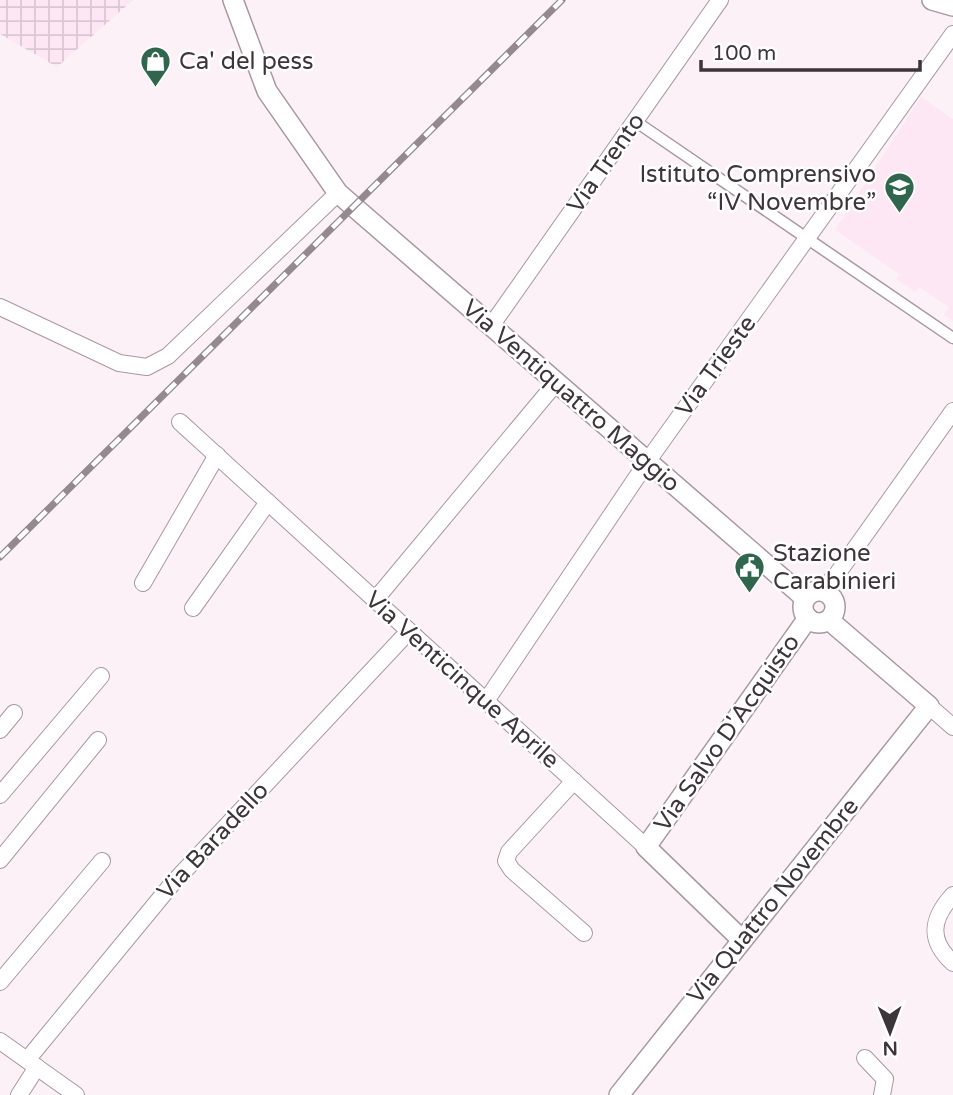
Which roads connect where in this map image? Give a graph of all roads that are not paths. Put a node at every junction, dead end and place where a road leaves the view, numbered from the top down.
1 (233, 0) edge
2 (720, 0) edge
3 (932, 0) edge
4 (953, 6) edge
5 (953, 34) edge
6 (635, 121) junction
7 (338, 193) junction
8 (808, 238) junction
9 (0, 307) edge
10 (491, 326) junction
11 (953, 338) edge
12 (555, 384) junction
13 (953, 411) edge
14 (180, 422) dead end
15 (216, 455) junction
16 (647, 462) junction
17 (268, 502) junction
18 (143, 583) dead end
19 (813, 594) junction
20 (375, 600) junction
21 (193, 608) dead end
22 (808, 618) junction
23 (829, 620) junction
24 (409, 631) junction
25 (101, 676) dead end
26 (486, 701) junction
27 (929, 706) junction
28 (14, 713) dead end
29 (953, 727) edge
30 (0, 730) edge
31 (98, 740) dead end
32 (574, 781) junction
33 (0, 795) edge
34 (646, 847) junction
35 (0, 859) edge
36 (102, 861) dead end
37 (953, 895) edge
38 (583, 933) dead end
39 (742, 940) junction
40 (953, 963) edge
41 (0, 982) edge
42 (0, 1041) edge
43 (865, 1058) dead end
44 (32, 1064) junction
45 (19, 1095) edge
46 (76, 1095) edge
47 (619, 1095) edge
48 (882, 1095) edge

1 - 7 street, Via Ventiquattro Maggio
2 - 6 street, Via Trento
3 - 4 street
5 - 8 street, Via Trieste
6 - 8 street
6 - 10 street, Via Trento
7 - 9 street
7 - 10 street, Via Ventiquattro Maggio
8 - 11 street
8 - 16 street, Via Trieste
10 - 12 street, Via Ventiquattro Maggio
12 - 16 street, Via Ventiquattro Maggio
12 - 20 street
13 - 19 street
14 - 15 street, Via Venticinque Aprile
15 - 17 street, Via Venticinque Aprile
15 - 18 street
16 - 19 street, Via Ventiquattro Maggio
16 - 26 street, Via Trieste
17 - 20 street, Via Venticinque Aprile
17 - 21 street
19 - 22 street
19 - 23 street
20 - 24 street, Via Venticinque Aprile
22 - 23 street
22 - 34 street, Via Salvo D'Acquisto
23 - 27 street
24 - 26 street, Via Venticinque Aprile
24 - 44 street, Via Baradello
25 - 33 street
26 - 32 street, Via Venticinque Aprile
27 - 29 street
27 - 39 street, Via Quattro Novembre
28 - 30 street
31 - 35 street
32 - 34 street, Via Venticinque Aprile
32 - 38 street
34 - 39 street, Via Venticinque Aprile
36 - 41 street
37 - 40 street
39 - 47 street, Via Quattro Novembre
42 - 44 street
43 - 48 street
44 - 45 street, Via Baradello
44 - 46 street

